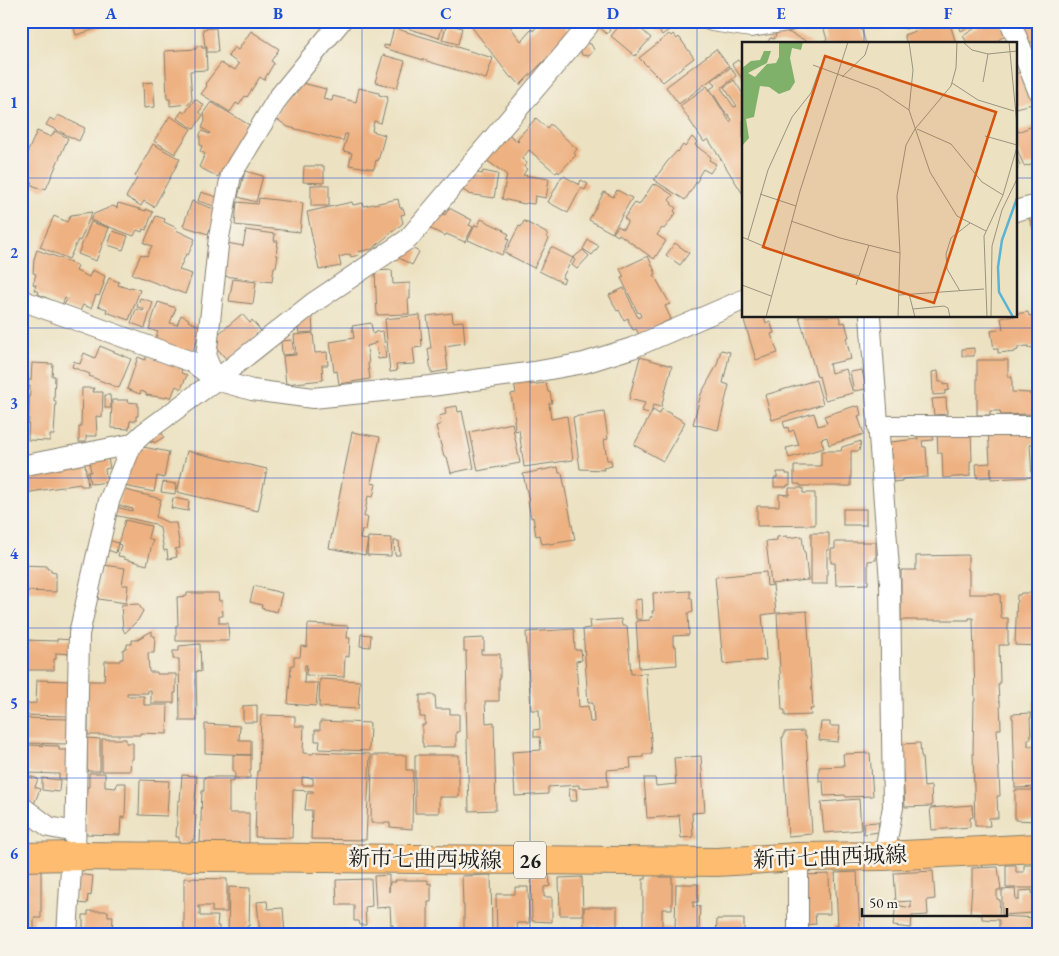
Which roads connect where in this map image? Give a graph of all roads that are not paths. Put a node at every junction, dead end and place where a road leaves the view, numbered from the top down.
1 (341, 21) edge
2 (589, 21) edge
3 (712, 21) edge
4 (788, 21) edge
5 (1010, 21) edge
6 (1038, 90) edge
7 (1038, 205) edge
8 (1016, 211) edge
9 (21, 300) edge
10 (742, 300) edge
11 (870, 318) edge
12 (216, 380) junction
13 (878, 426) junction
14 (1038, 426) edge
15 (132, 444) junction
16 (21, 466) edge
17 (21, 806) edge
18 (75, 844) junction
19 (1038, 848) edge
20 (884, 856) junction
21 (21, 857) edge
22 (798, 857) junction
23 (67, 935) edge
24 (798, 935) edge

1 - 12 street
2 - 12 street
3 - 4 street
5 - 6 street
7 - 8 street
9 - 12 street
10 - 12 street
11 - 13 street
12 - 15 street
13 - 14 street
13 - 20 street
15 - 16 street
15 - 18 street
17 - 18 street
18 - 21 main road, 新市七曲西城線 / 26
18 - 22 main road, 新市七曲西城線 / 26
18 - 23 street
19 - 20 main road, 新市七曲西城線 / 26
20 - 22 main road, 新市七曲西城線 / 26
22 - 24 street

